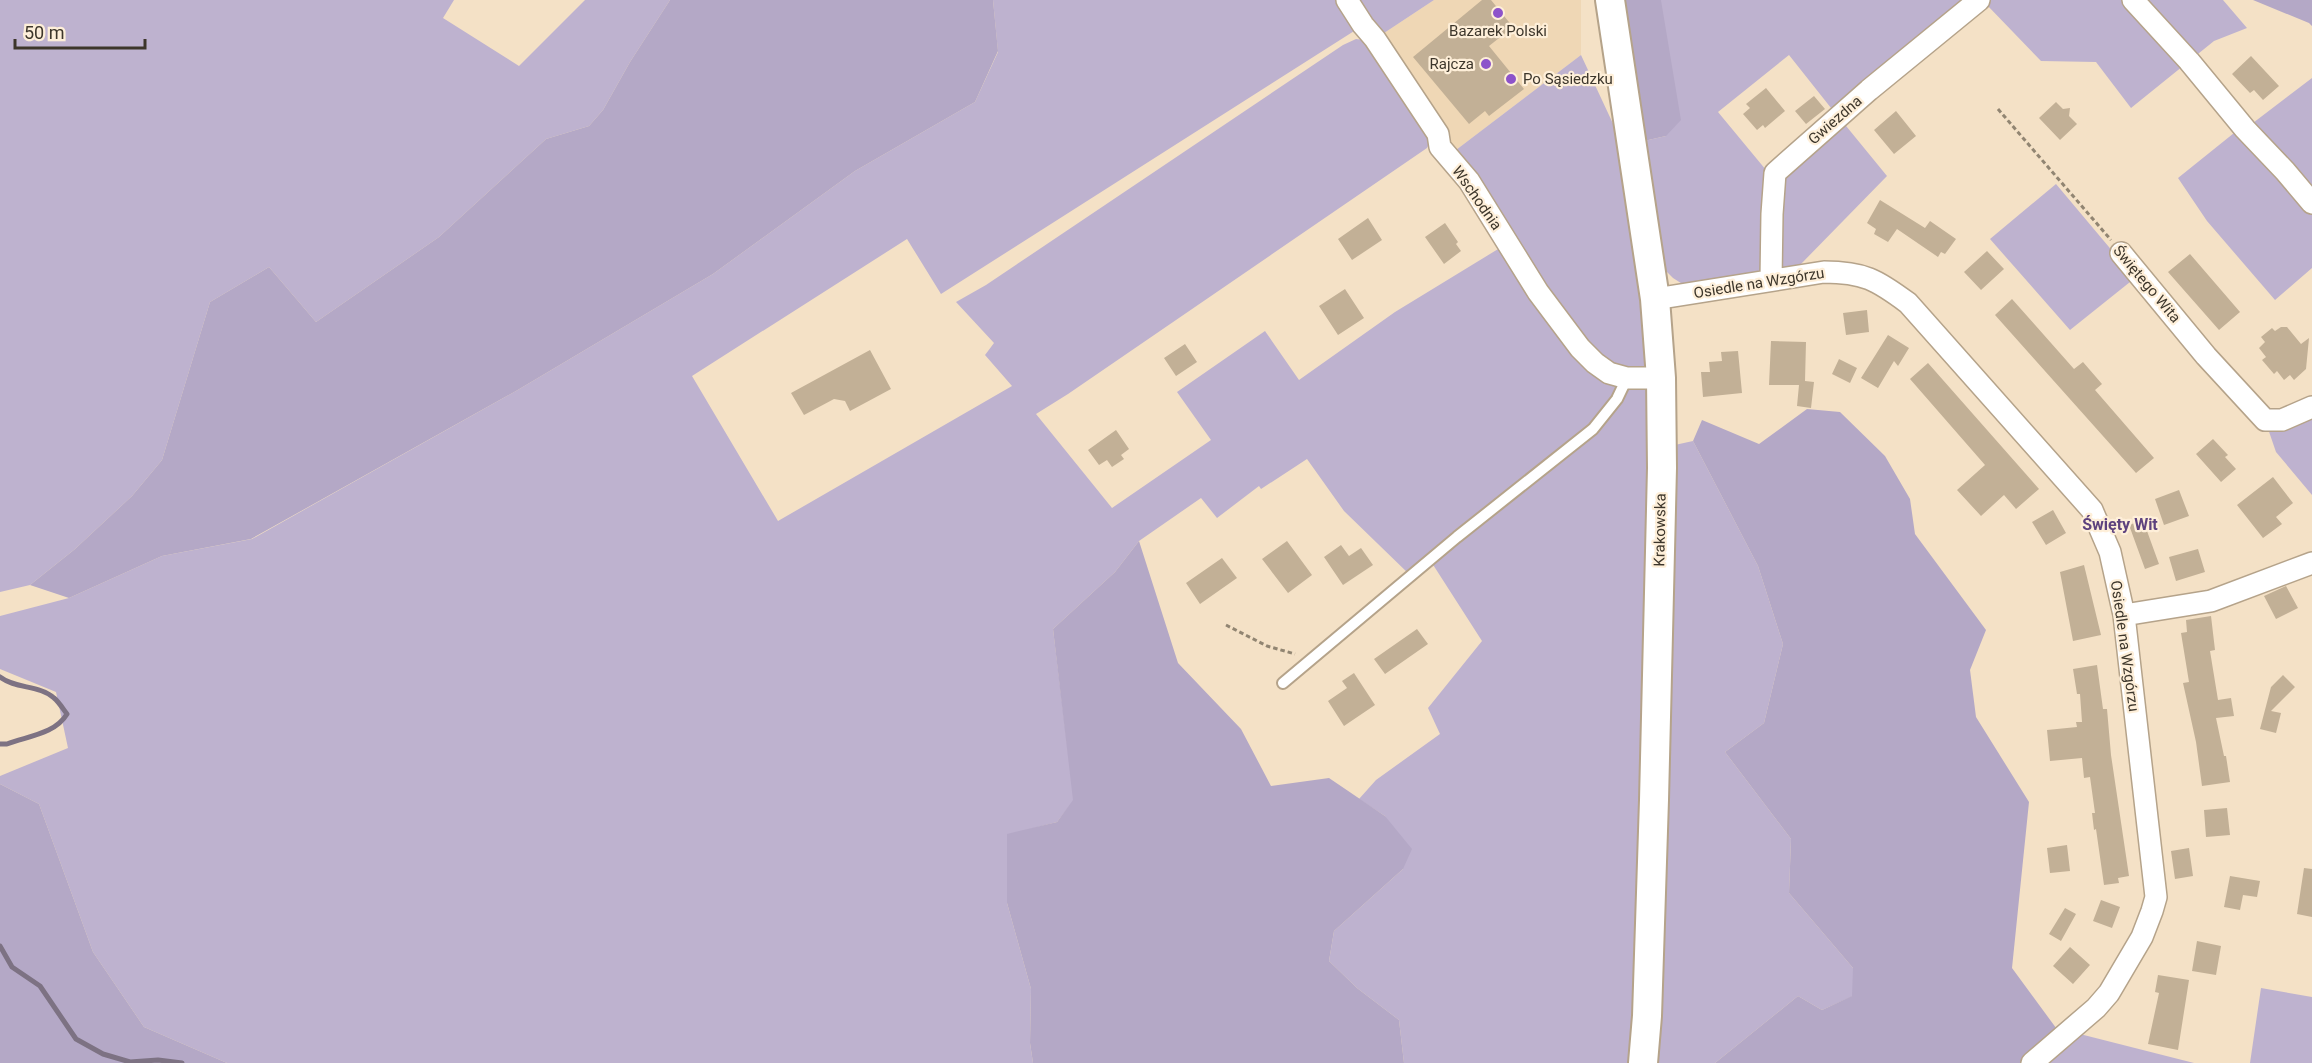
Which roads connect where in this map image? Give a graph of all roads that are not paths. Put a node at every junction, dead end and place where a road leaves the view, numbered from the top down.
1 (1347, 0) edge
2 (1610, 0) edge
3 (1979, 0) edge
4 (2133, 0) edge
5 (2312, 203) edge
6 (2121, 253) road end
7 (1771, 280) junction
8 (1655, 299) junction
9 (1627, 378) junction
10 (1661, 378) junction
11 (2312, 406) edge
12 (2312, 563) edge
13 (2124, 615) junction
14 (1283, 683) dead end
15 (1643, 1063) edge
16 (2032, 1063) edge

1 - 9 street, Wschodnia
2 - 8 main road, Krakowska
3 - 7 street, Gwiezdna
4 - 5 street
6 - 11 street, Świętego Wita
7 - 8 street, Osiedle na Wzgórzu
7 - 13 street, Osiedle na Wzgórzu
8 - 10 main road, Krakowska
9 - 10 street, Wschodnia
9 - 14 lane
10 - 15 main road, Krakowska
12 - 13 street
13 - 16 street, Osiedle na Wzgórzu

